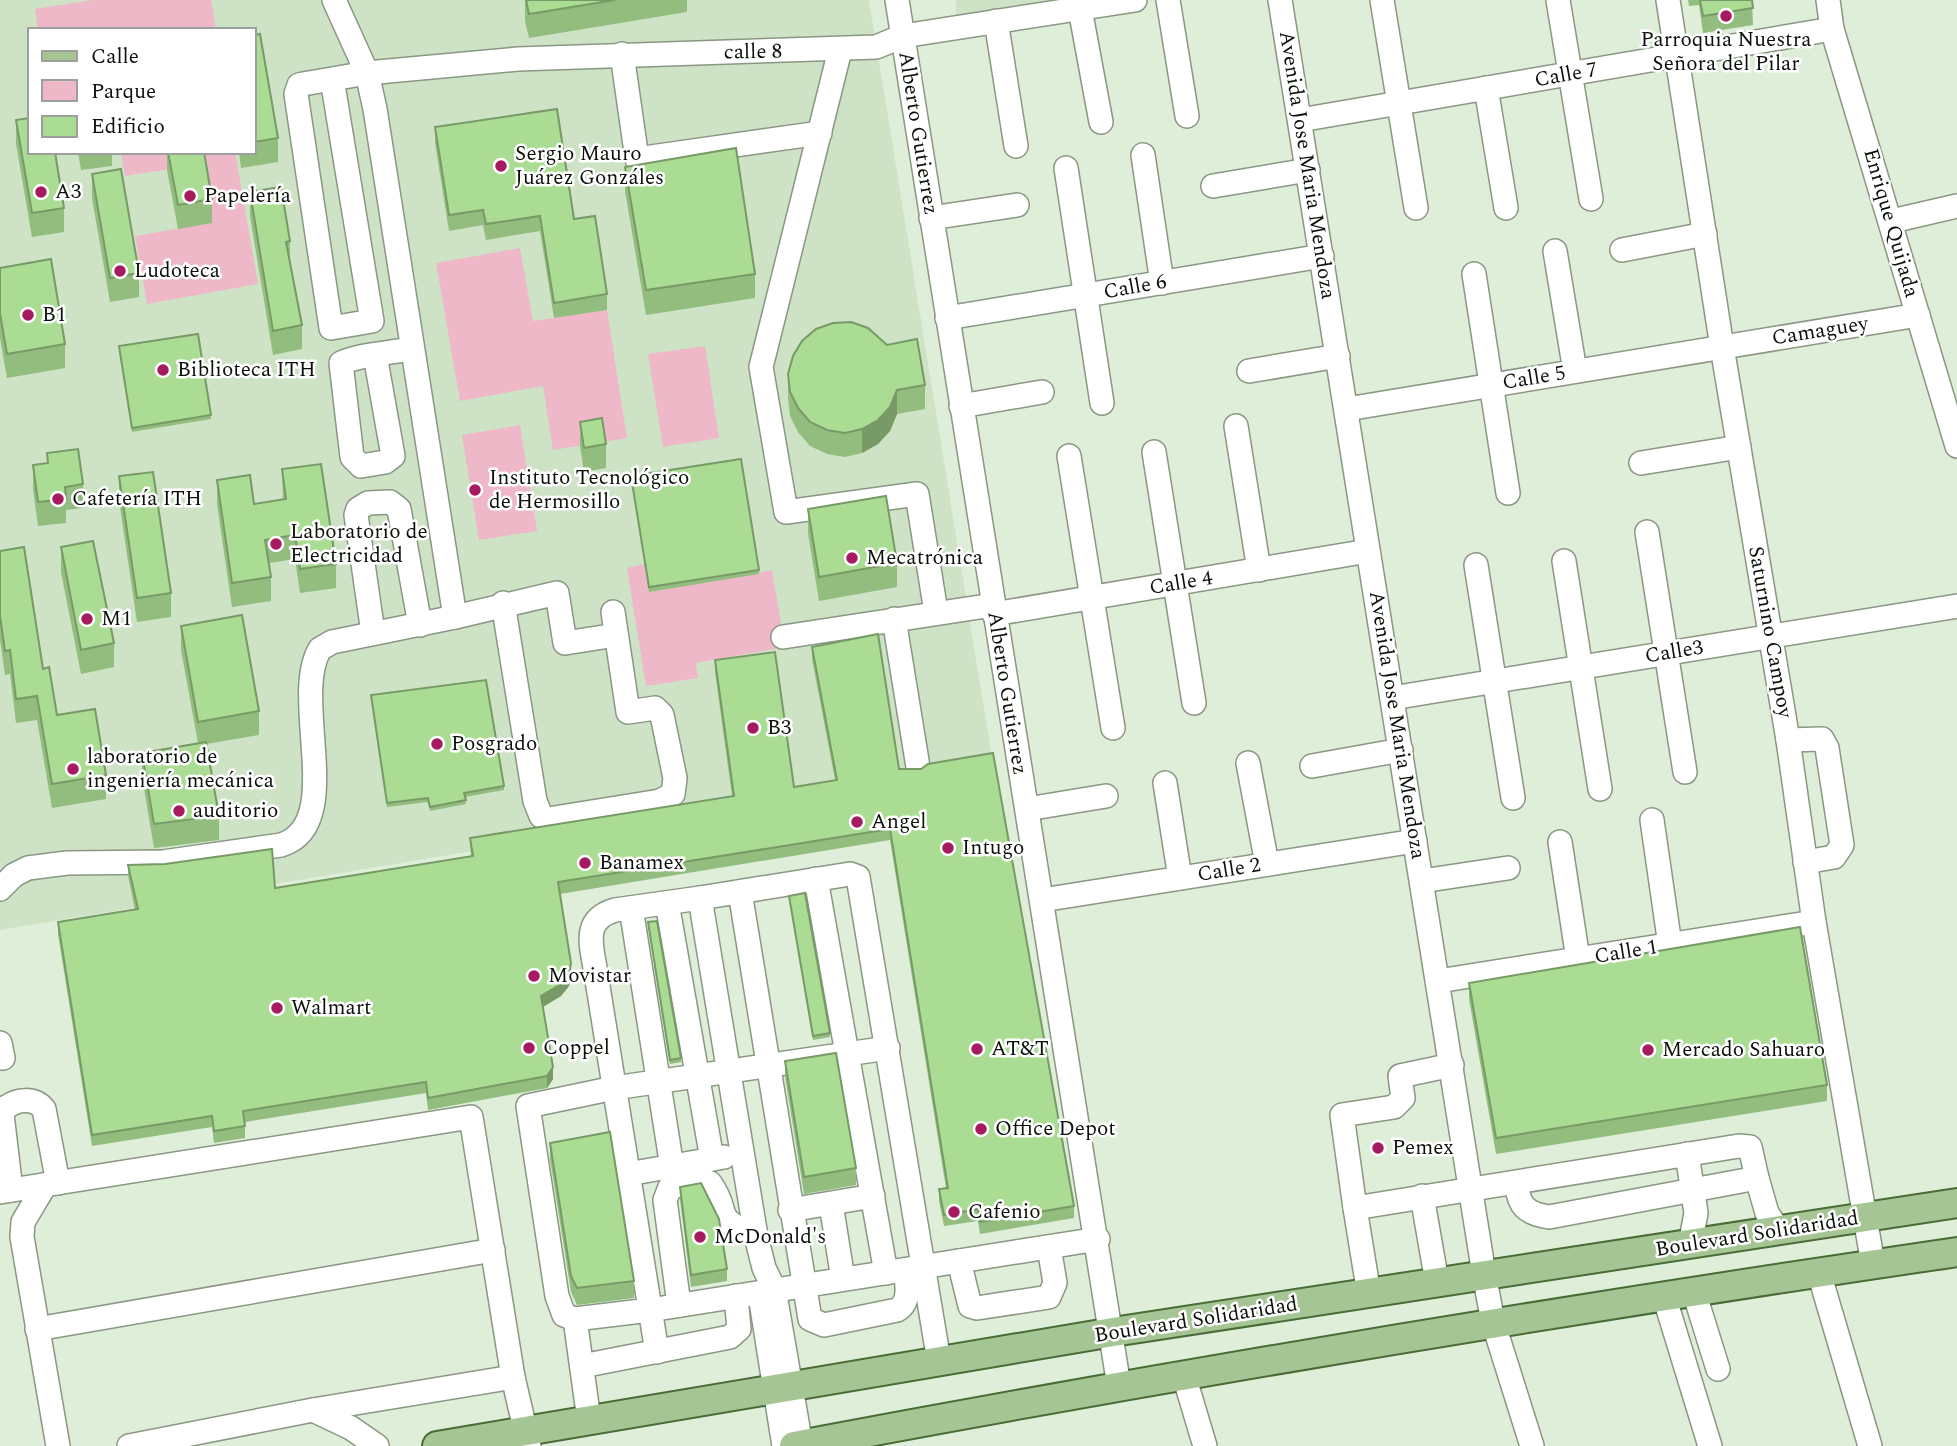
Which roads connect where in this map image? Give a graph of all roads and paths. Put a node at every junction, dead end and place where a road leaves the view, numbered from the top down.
1 (334, 0) edge
2 (897, 0) edge
3 (1135, 0) edge
4 (1168, 0) edge
5 (1280, 0) edge
6 (1382, 0) edge
7 (1558, 0) edge
8 (1668, 0) edge
9 (1828, 0) edge
10 (1080, 9) junction
11 (996, 21) junction
12 (1832, 29) junction
13 (903, 36) junction
14 (841, 50) junction
15 (622, 54) junction
16 (1677, 56) junction
17 (367, 73) junction
18 (1570, 74) junction
19 (332, 79) junction
20 (1486, 88) junction
21 (1399, 103) junction
22 (1187, 116) dead end
23 (1300, 120) junction
24 (1101, 122) dead end
25 (820, 133) junction
26 (1016, 146) dead end
27 (1143, 155) dead end
28 (1066, 168) dead end
29 (1308, 170) junction
30 (1213, 186) dead end
31 (1591, 199) dead end
32 (1017, 205) dead end
33 (1957, 206) edge
34 (1416, 208) dead end
35 (1506, 208) dead end
36 (932, 218) junction
37 (1892, 221) junction
38 (1705, 234) junction
39 (1622, 250) dead end
40 (1555, 251) dead end
41 (1322, 256) junction
42 (1474, 274) dead end
43 (1162, 283) junction
44 (1086, 296) junction
45 (1918, 314) junction
46 (406, 316) junction
47 (947, 318) junction
48 (372, 321) junction
49 (1722, 347) junction
50 (411, 349) junction
51 (375, 355) dead end
52 (1338, 356) junction
53 (1575, 371) junction
54 (1249, 372) dead end
55 (1492, 385) junction
56 (1042, 392) dead end
57 (1102, 403) dead end
58 (961, 406) junction
59 (1347, 409) junction
60 (1236, 426) dead end
61 (1957, 446) edge
62 (1739, 447) junction
63 (1154, 452) dead end
64 (1069, 456) dead end
65 (1641, 463) dead end
66 (1508, 493) dead end
67 (1647, 532) dead end
68 (1368, 551) junction
69 (1564, 561) dead end
70 (1476, 565) dead end
71 (1259, 570) junction
72 (1174, 584) junction
73 (1091, 598) junction
74 (503, 603) junction
75 (1957, 606) edge
76 (993, 609) junction
77 (936, 612) junction
78 (455, 617) junction
79 (894, 619) junction
80 (420, 625) junction
81 (373, 634) junction
82 (783, 636) dead end
83 (1770, 636) junction
84 (1666, 653) junction
85 (1581, 667) junction
86 (1495, 681) junction
87 (1392, 698) junction
88 (1194, 703) dead end
89 (1113, 728) dead end
90 (1788, 740) junction
91 (1401, 750) junction
92 (1248, 763) dead end
93 (1312, 766) dead end
94 (918, 767) edge
95 (1685, 772) dead end
96 (1165, 783) dead end
97 (1600, 789) dead end
98 (1106, 796) dead end
99 (1513, 798) dead end
100 (1027, 809) junction
101 (1652, 820) dead end
102 (1415, 841) junction
103 (1560, 842) dead end
104 (1805, 862) junction
105 (1267, 864) junction
106 (1508, 868) dead end
107 (1180, 878) junction
108 (816, 880) junction
109 (1422, 881) junction
110 (0, 889) edge
111 (740, 892) junction
112 (700, 898) junction
113 (1042, 900) junction
114 (667, 903) junction
115 (631, 908) junction
116 (1814, 922) junction
117 (1670, 945) junction
118 (1578, 959) junction
119 (1438, 981) junction
120 (888, 1048) junction
121 (846, 1054) junction
122 (766, 1065) junction
123 (1452, 1065) junction
124 (728, 1072) junction
125 (697, 1077) junction
126 (658, 1082) junction
127 (614, 1088) junction
128 (621, 1132) junction
129 (596, 1137) edge
130 (559, 1143) edge
131 (534, 1148) junction
132 (741, 1154) junction
133 (1687, 1154) junction
134 (712, 1159) junction
135 (672, 1167) junction
136 (628, 1174) junction
137 (1757, 1178) junction
138 (1516, 1183) junction
139 (52, 1184) junction
140 (1470, 1188) junction
141 (5, 1191) edge
142 (1692, 1191) junction
143 (873, 1196) junction
144 (1422, 1196) junction
145 (831, 1203) junction
146 (1957, 1203) edge
147 (1355, 1208) junction
148 (790, 1210) junction
149 (1866, 1217) junction
150 (1779, 1231) junction
151 (756, 1236) junction
152 (1098, 1239) junction
153 (1690, 1245) junction
154 (1049, 1247) junction
155 (493, 1250) junction
156 (1957, 1252) edge
157 (960, 1261) junction
158 (1873, 1264) junction
159 (905, 1270) junction
160 (1819, 1273) junction
161 (1483, 1274) junction
162 (843, 1279) junction
163 (1437, 1282) junction
164 (802, 1286) junction
165 (767, 1290) junction
166 (1694, 1292) junction
167 (1369, 1294) junction
168 (736, 1296) junction
169 (1664, 1296) junction
170 (679, 1306) junction
171 (650, 1310) junction
172 (575, 1319) junction
173 (1493, 1322) junction
174 (37, 1329) junction
175 (1112, 1332) junction
176 (657, 1352) junction
177 (939, 1361) junction
178 (582, 1366) junction
179 (1718, 1369) dead end
180 (1184, 1376) junction
181 (513, 1377) junction
182 (1119, 1386) junction
183 (783, 1388) junction
184 (313, 1410) junction
185 (589, 1420) junction
186 (222, 1429) junction
187 (526, 1438) edge
188 (871, 1439) edge
189 (58, 1446) edge
190 (129, 1446) edge
191 (206, 1446) edge
192 (377, 1446) edge
193 (436, 1446) edge
194 (793, 1446) edge
195 (1205, 1446) edge
196 (1532, 1446) edge
197 (1710, 1446) edge
198 (1870, 1446) edge

1 - 17 street
2 - 13 street, Alberto Gutierrez
3 - 10 street, calle 8
4 - 22 street
5 - 23 street, Avenida Jose Maria Mendoza
6 - 21 street
7 - 18 street
8 - 16 street, Saturnino Campoy
9 - 12 street, Enrique Quijada
10 - 11 street, calle 8
10 - 24 street
11 - 13 street, calle 8
11 - 26 street
12 - 16 street, Calle 7
12 - 37 street, Enrique Quijada
13 - 14 street, calle 8
13 - 36 street, Alberto Gutierrez
14 - 15 street, calle 8
14 - 25 street
15 - 17 street, calle 8
15 - 25 street
16 - 18 street, Calle 7
16 - 38 street, Saturnino Campoy
17 - 19 street, calle 8
17 - 46 street
18 - 20 street, Calle 7
18 - 31 street
19 - 48 street
19 - 48 street, calle 8
20 - 21 street, Calle 7
20 - 35 street
21 - 23 street, Calle 7
21 - 34 street
23 - 29 street, Avenida Jose Maria Mendoza
25 - 77 street
27 - 43 street
28 - 44 street
29 - 30 street
29 - 41 street, Avenida Jose Maria Mendoza
32 - 36 street
33 - 37 street
36 - 47 street, Alberto Gutierrez
37 - 45 street, Enrique Quijada
38 - 39 street
38 - 49 street, Saturnino Campoy
40 - 53 street
41 - 43 street, Calle 6
41 - 52 street, Avenida Jose Maria Mendoza
42 - 55 street
43 - 44 street, Calle 6
44 - 47 street, Calle 6
44 - 57 street
45 - 49 street, Camaguey
45 - 61 street, Enrique Quijada
46 - 48 street
46 - 50 street
47 - 58 street, Alberto Gutierrez
49 - 53 street, Calle 5
49 - 62 street, Saturnino Campoy
50 - 51 street
50 - 78 street
52 - 54 street
52 - 59 street, Avenida Jose Maria Mendoza
53 - 55 street, Calle 5
55 - 59 street, Calle 5
55 - 66 street
56 - 58 street
58 - 76 street, Alberto Gutierrez
59 - 68 street, Avenida Jose Maria Mendoza
60 - 71 street
62 - 65 street
62 - 83 street, Saturnino Campoy
63 - 72 street
64 - 73 street
67 - 84 street
68 - 71 street, Calle 4
68 - 87 street, Avenida Jose Maria Mendoza
69 - 85 street
70 - 86 street
71 - 72 street, Calle 4
72 - 73 street, Calle 4
72 - 88 street
73 - 76 street, Calle 4
73 - 89 street
74 - 74 street
74 - 78 street
75 - 83 street, Calle3
76 - 77 street, Calle 4
76 - 100 street, Alberto Gutierrez
77 - 79 street, Calle 4
78 - 80 street
79 - 82 street, Calle 4
79 - 94 street
80 - 81 street
80 - 81 street
81 - 110 street
83 - 84 street, Calle3
83 - 90 street, Saturnino Campoy
84 - 85 street, Calle3
84 - 95 street
85 - 86 street, Calle3
85 - 97 street
86 - 87 street, Calle3
86 - 99 street
87 - 91 street, Avenida Jose Maria Mendoza
90 - 104 street, Saturnino Campoy
90 - 104 street
91 - 93 street
91 - 102 street, Avenida Jose Maria Mendoza
92 - 105 street
96 - 107 street
98 - 100 street
100 - 113 street, Alberto Gutierrez
101 - 117 street
102 - 105 street, Calle 2
102 - 109 street, Avenida Jose Maria Mendoza
103 - 118 street
104 - 116 street, Saturnino Campoy
105 - 107 street, Calle 2
106 - 109 street
107 - 113 street, Calle 2
108 - 111 street
108 - 120 street
108 - 121 street
109 - 119 street, Avenida Jose Maria Mendoza
111 - 112 street
111 - 122 street
112 - 114 street
112 - 124 street
113 - 152 street, Alberto Gutierrez
114 - 115 street
114 - 125 street
115 - 126 street
115 - 127 street
116 - 117 street, Calle 1
116 - 149 street, Saturnino Campoy
117 - 118 street, Calle 1
118 - 119 street, Calle 1
119 - 123 street, Avenida Jose Maria Mendoza
120 - 121 street
120 - 159 street
121 - 122 street
121 - 143 street
122 - 124 street
122 - 148 street
123 - 140 street, Avenida Jose Maria Mendoza
123 - 147 street
124 - 125 street
124 - 132 street
125 - 126 street
125 - 134 street
126 - 127 street
126 - 135 street
127 - 128 street
127 - 131 street
128 - 129 street
128 - 136 street
130 - 131 street
131 - 172 street
132 - 134 street
132 - 151 street
133 - 137 street
133 - 138 street
133 - 142 street
134 - 135 street
135 - 136 street
136 - 171 street
137 - 142 street
137 - 150 street
138 - 140 street
138 - 142 street
139 - 141 street
139 - 141 street
139 - 155 street
139 - 174 street
140 - 144 street
140 - 161 street, Avenida Jose Maria Mendoza
142 - 153 street
143 - 145 street
143 - 159 street
144 - 147 street
144 - 163 street
145 - 148 street
145 - 162 street
146 - 149 main road, Boulevard Solidaridad
147 - 167 street
148 - 164 street
149 - 150 main road, Boulevard Solidaridad
149 - 158 street, Saturnino Campoy
150 - 153 main road, Boulevard Solidaridad
151 - 165 street
151 - 170 street
152 - 154 street
152 - 175 street, Alberto Gutierrez
153 - 161 main road, Boulevard Solidaridad
154 - 157 street
154 - 157 street
155 - 174 street
155 - 181 street
156 - 158 main road
157 - 159 street
158 - 160 main road
159 - 162 street
159 - 164 street
159 - 177 street
160 - 166 main road
160 - 198 street
161 - 163 main road, Boulevard Solidaridad
161 - 173 street, Avenida Jose Maria Mendoza
162 - 164 street
163 - 167 main road, Boulevard Solidaridad
164 - 165 street
165 - 168 street
165 - 183 street
166 - 169 main road
166 - 179 street
167 - 175 main road, Boulevard Solidaridad
168 - 170 street
168 - 176 street
169 - 173 main road
169 - 197 street
170 - 171 street
171 - 172 street
171 - 176 street
172 - 178 street
173 - 180 main road
173 - 196 street, Avenida Jose Maria Mendoza
174 - 189 street
175 - 177 main road, Boulevard Solidaridad
175 - 182 street, Alberto Gutierrez
176 - 178 street
177 - 183 main road, Boulevard Solidaridad
178 - 185 street
180 - 182 main road
180 - 195 street
181 - 184 street
181 - 187 street
182 - 188 main road
183 - 185 main road, Boulevard Solidaridad
183 - 194 street
184 - 186 street
184 - 192 street
185 - 187 main road, Boulevard Solidaridad
186 - 190 street
186 - 191 street
187 - 193 main road, Boulevard Solidaridad
188 - 194 main road

